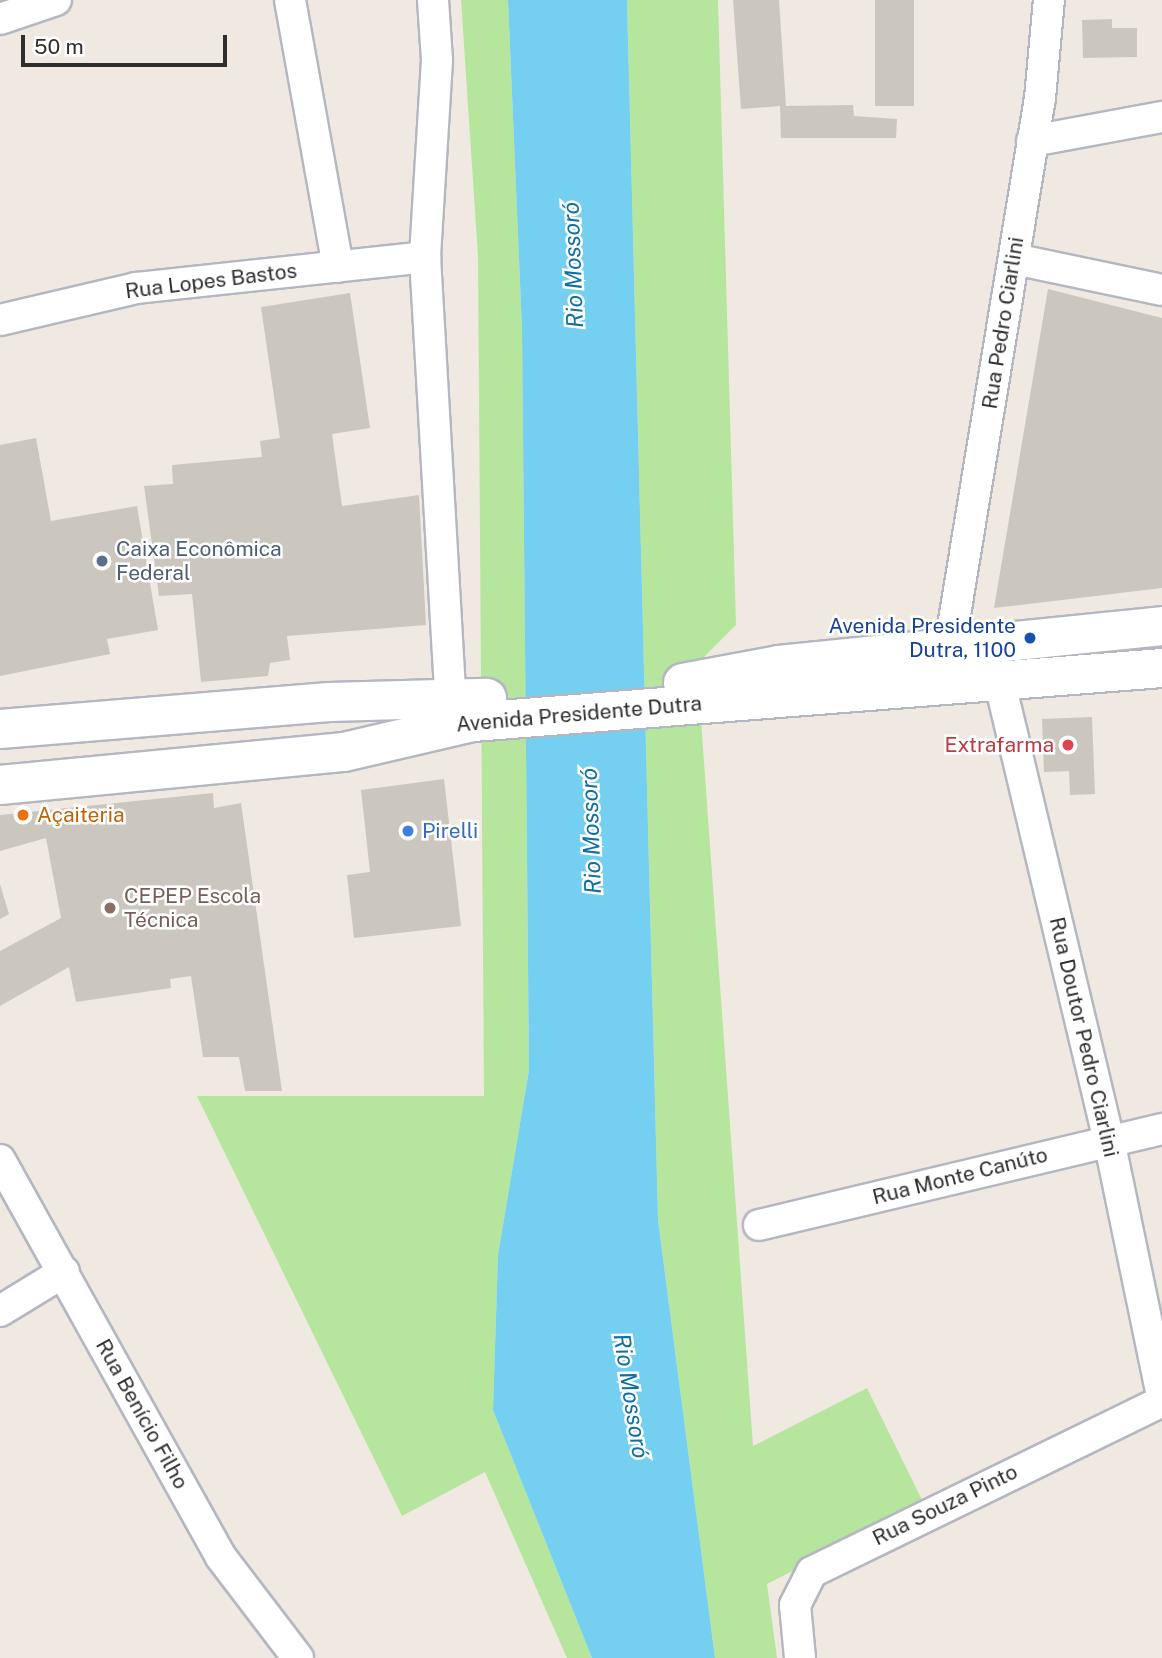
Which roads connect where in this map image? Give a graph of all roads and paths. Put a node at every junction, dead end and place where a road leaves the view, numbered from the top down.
1 (56, 0) edge
2 (290, 0) edge
3 (433, 0) edge
4 (1049, 0) edge
5 (0, 19) edge
6 (1162, 117) edge
7 (1032, 141) junction
8 (425, 257) junction
9 (1014, 259) junction
10 (338, 267) junction
11 (1162, 290) edge
12 (0, 320) edge
13 (1162, 626) edge
14 (950, 645) junction
15 (1162, 668) edge
16 (999, 679) junction
17 (693, 692) junction
18 (462, 712) junction
19 (0, 729) edge
20 (0, 785) edge
21 (1162, 1129) edge
22 (1109, 1140) junction
23 (0, 1160) edge
24 (759, 1225) dead end
25 (64, 1272) junction
26 (0, 1311) edge
27 (1162, 1399) edge
28 (295, 1657) edge
29 (800, 1658) edge

1 - 5 street
2 - 10 street
3 - 8 street
4 - 7 street, Rua Pedro Ciarlini
6 - 7 street
7 - 9 street, Rua Pedro Ciarlini
8 - 10 street, Rua Lopes Bastos
8 - 18 street
9 - 11 street
9 - 14 street, Rua Pedro Ciarlini
10 - 12 street, Rua Lopes Bastos
13 - 14 main road, Avenida Presidente Dutra
14 - 17 main road, Avenida Presidente Dutra
15 - 16 main road, Avenida Presidente Dutra
16 - 17 main road, Avenida Presidente Dutra
16 - 22 street, Rua Doutor Pedro Ciarlini
17 - 18 main road, Avenida Presidente Dutra
18 - 19 main road, Avenida Presidente Dutra
18 - 20 main road, Avenida Presidente Dutra
21 - 22 street, Rua Monte Canúto
22 - 24 street, Rua Monte Canúto
22 - 27 street, Rua Doutor Pedro Ciarlini
23 - 25 street, Rua Benício Filho
25 - 26 street
25 - 28 street, Rua Benício Filho
27 - 29 street, Rua Souza Pinto

